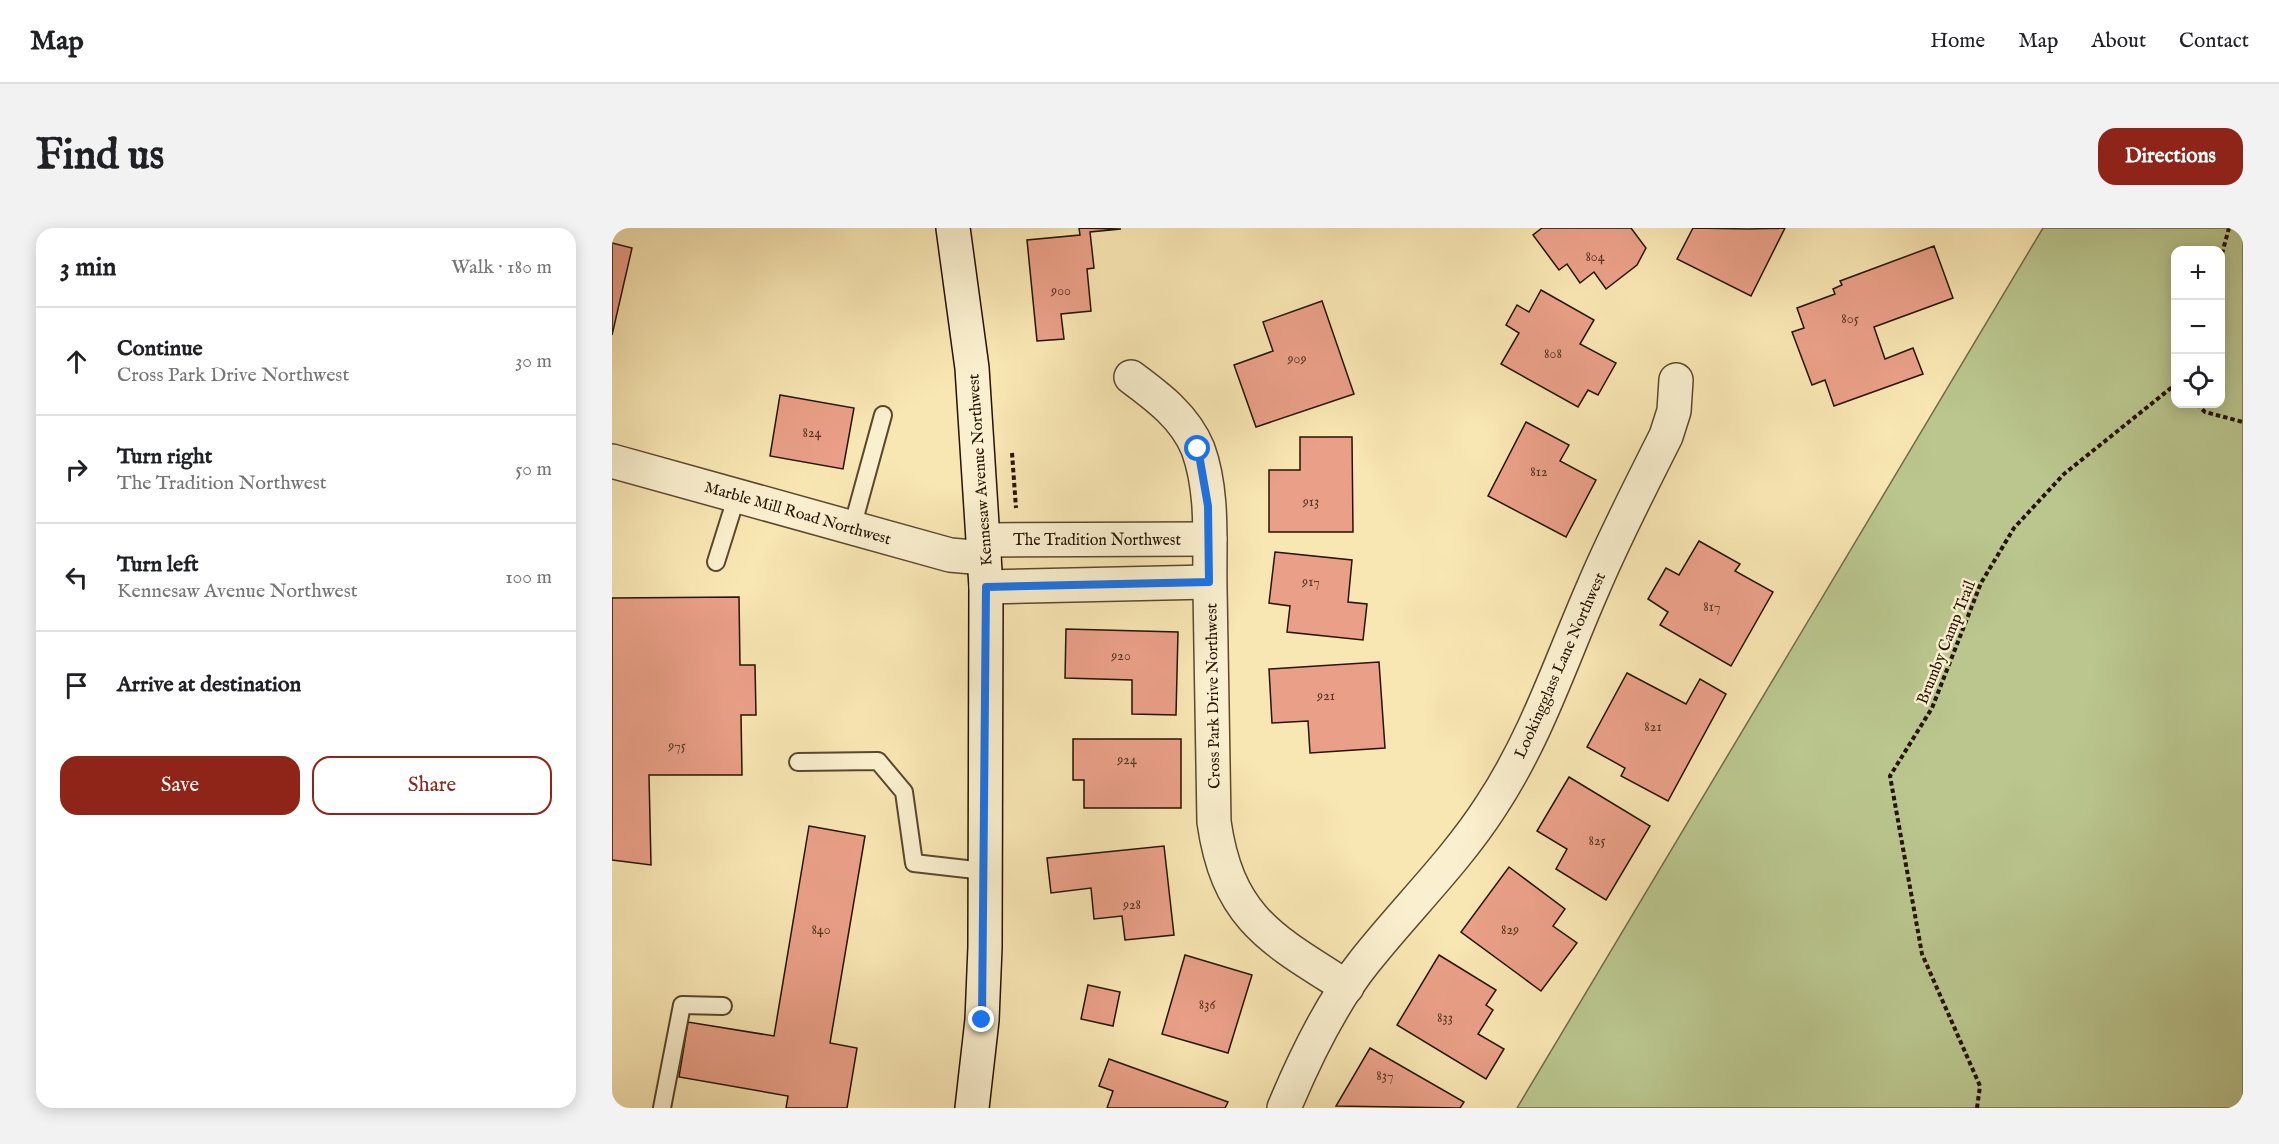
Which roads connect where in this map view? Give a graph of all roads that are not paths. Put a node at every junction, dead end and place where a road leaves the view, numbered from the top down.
1 (953, 228) edge
2 (1131, 377) dead end
3 (1676, 380) dead end
4 (883, 415) dead end
5 (612, 461) edge
6 (737, 495) junction
7 (852, 528) junction
8 (1210, 539) junction
9 (984, 561) junction
10 (716, 562) dead end
11 (1209, 582) junction
12 (798, 762) dead end
13 (984, 871) junction
14 (1347, 987) junction
15 (723, 1006) dead end
16 (662, 1108) edge
17 (972, 1108) edge
18 (1284, 1108) edge

1 - 9 street, Kennesaw Avenue Northwest
2 - 8 street, Cross Park Drive Northwest
3 - 14 street, Lookingglass Lane Northwest
4 - 7 lane
5 - 6 street, Marble Mill Road Northwest
6 - 7 street, Marble Mill Road Northwest
6 - 10 lane
7 - 9 street, Marble Mill Road Northwest
8 - 9 street, The Tradition Northwest
8 - 11 street, Cross Park Drive Northwest
9 - 11 street
9 - 13 street, Kennesaw Avenue Northwest
11 - 14 street, Cross Park Drive Northwest
12 - 13 lane
13 - 17 street, Kennesaw Avenue Northwest
14 - 18 street, Lookingglass Lane Northwest
15 - 16 lane

